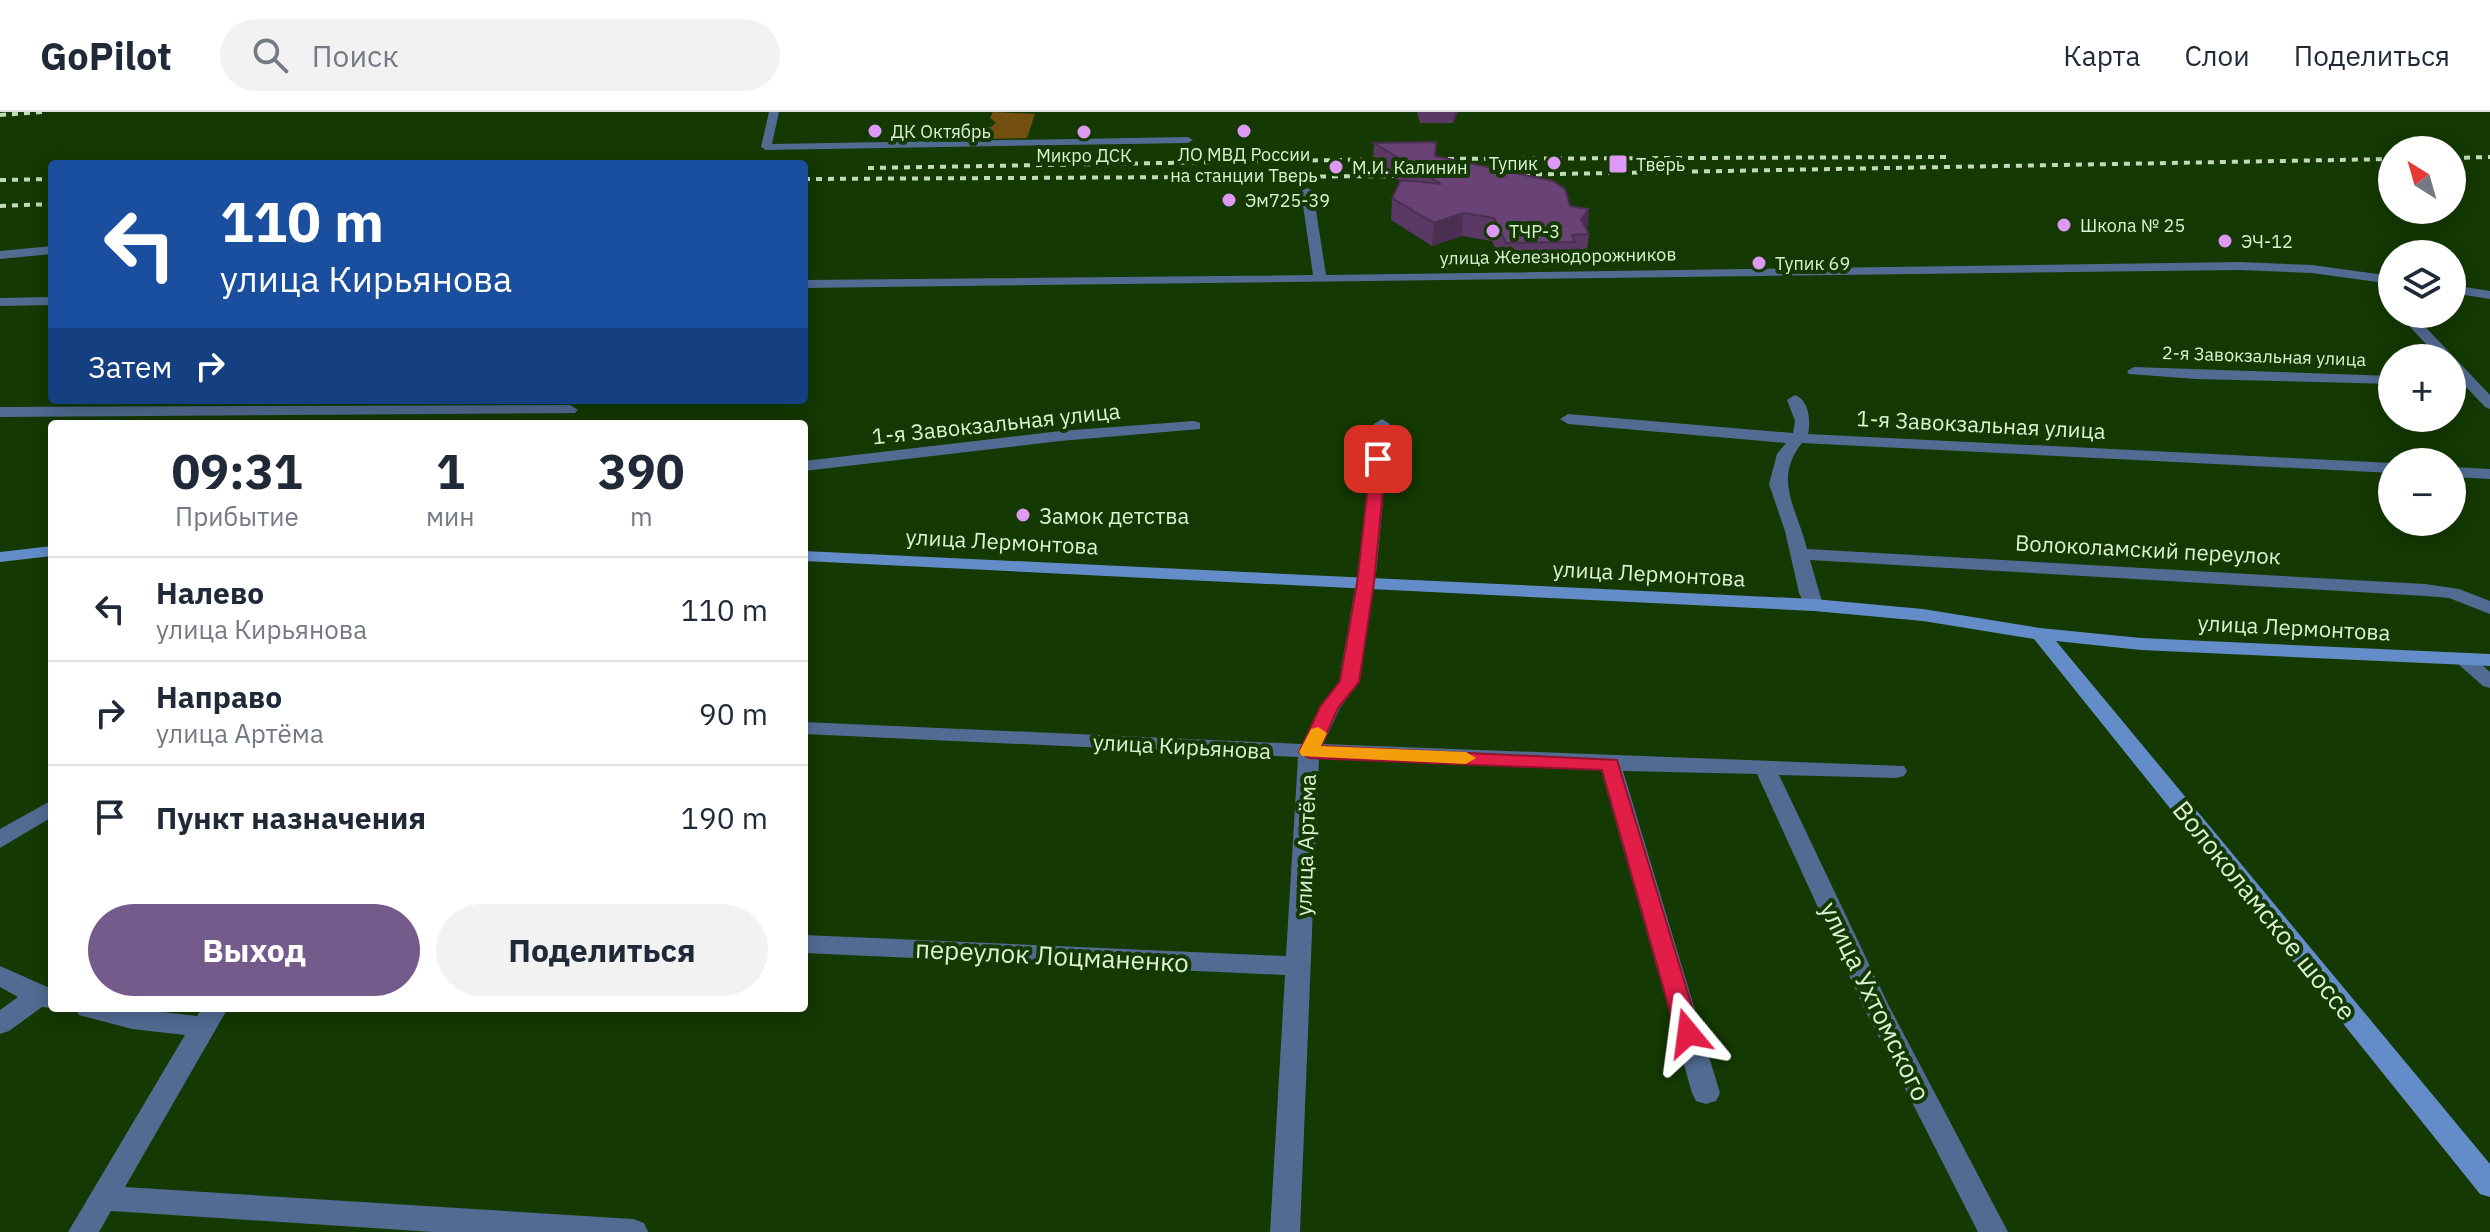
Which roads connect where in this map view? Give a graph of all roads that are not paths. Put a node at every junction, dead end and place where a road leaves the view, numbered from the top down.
1 (774, 112) edge
2 (1188, 140) dead end
3 (1307, 191) dead end
4 (48, 250) edge
5 (0, 255) edge
6 (2378, 278) edge
7 (1320, 279) junction
8 (808, 284) edge
9 (2466, 291) edge
10 (2490, 295) edge
11 (48, 301) edge
12 (0, 302) edge
13 (2418, 328) edge
14 (2434, 344) edge
15 (2134, 371) dead end
16 (2466, 378) edge
17 (2378, 380) edge
18 (2466, 382) edge
19 (2470, 382) junction
20 (1795, 400) dead end
21 (2490, 404) edge
22 (0, 412) edge
23 (569, 412) edge
24 (1568, 419) dead end
25 (1382, 424) dead end
26 (1194, 426) dead end
27 (1800, 436) junction
28 (808, 466) edge
29 (2378, 467) edge
30 (2466, 473) edge
31 (2490, 474) edge
32 (48, 551) edge
33 (1799, 554) junction
34 (808, 556) edge
35 (0, 557) edge
36 (1366, 583) junction
37 (1814, 605) junction
38 (2490, 608) edge
39 (2040, 634) junction
40 (2465, 660) junction
41 (2490, 660) edge
42 (2490, 682) edge
43 (808, 728) edge
44 (1309, 752) junction
45 (1610, 764) junction
46 (1764, 767) junction
47 (1896, 771) dead end
48 (48, 810) edge
49 (0, 840) edge
50 (808, 944) edge
51 (1300, 966) junction
52 (0, 975) edge
53 (45, 998) edge
54 (104, 1012) edge
55 (209, 1017) edge
56 (0, 1024) edge
57 (1706, 1093) dead end
58 (2490, 1185) edge
59 (104, 1198) junction
60 (83, 1232) edge
61 (633, 1232) edge
62 (1285, 1232) edge
63 (1993, 1232) edge

1 - 2 street
3 - 7 street
4 - 5 street
6 - 7 street, улица Железнодорожников
7 - 8 street, улица Железнодорожников
9 - 10 street
11 - 12 street
13 - 14 street
15 - 17 street, 2-я Завокзальная улица
16 - 19 street
18 - 19 street
19 - 21 street
20 - 27 street
22 - 23 street
24 - 27 street, 1-я Завокзальная улица
25 - 36 street, улица Артёма
26 - 28 street, 1-я Завокзальная улица
27 - 29 street, 1-я Завокзальная улица
27 - 33 street
30 - 31 street
32 - 35 main road
33 - 37 street
33 - 38 street, Волоколамский переулок
34 - 36 main road, улица Лермонтова
36 - 37 main road, улица Лермонтова
36 - 44 street, улица Артёма
37 - 39 main road, улица Лермонтова
39 - 40 main road, улица Лермонтова
39 - 58 main road, Волоколамское шоссе
40 - 41 main road, улица Лермонтова
40 - 42 street
43 - 44 street, улица Кирьянова
44 - 45 street, улица Кирьянова
44 - 51 street, улица Артёма
45 - 46 street, улица Кирьянова
45 - 57 street
46 - 47 street, улица Кирьянова
46 - 63 street, улица Ухтомского
48 - 49 street
50 - 51 street, переулок Лоцманенко
51 - 62 street, улица Артёма
52 - 53 street
53 - 56 street
54 - 55 street
55 - 59 street
59 - 60 street
59 - 61 street

